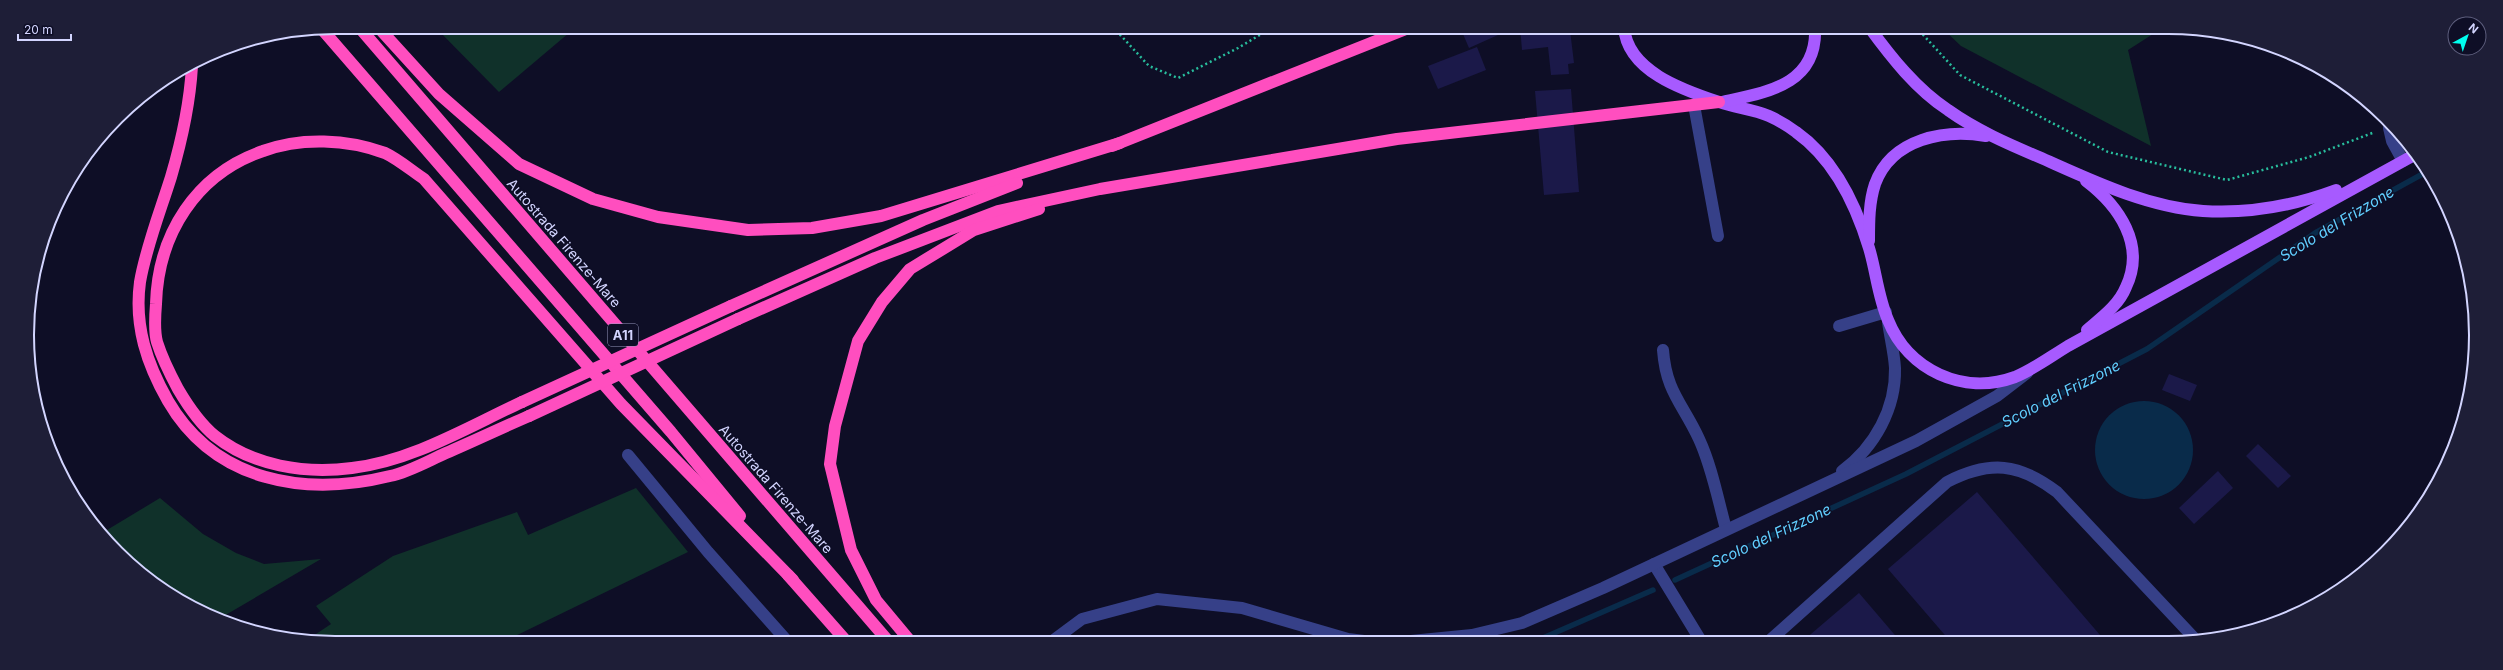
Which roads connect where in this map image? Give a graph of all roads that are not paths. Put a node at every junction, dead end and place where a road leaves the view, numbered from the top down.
1 (327, 34) edge
2 (365, 34) edge
3 (384, 34) edge
4 (1393, 34) edge
5 (1626, 34) edge
6 (1815, 34) edge
7 (1874, 34) edge
8 (191, 70) edge
9 (1719, 102) junction
10 (1694, 105) junction
11 (2391, 134) edge
12 (1995, 138) junction
13 (1120, 143) junction
14 (2410, 157) edge
15 (2403, 160) junction
16 (2076, 174) junction
17 (2370, 178) junction
18 (1100, 189) junction
19 (1718, 236) dead end
20 (1868, 247) junction
21 (1886, 316) junction
22 (1839, 326) dead end
23 (2068, 346) junction
24 (1663, 350) dead end
25 (2032, 369) junction
26 (628, 455) dead end
27 (1830, 480) junction
28 (1726, 529) junction
29 (1654, 564) junction
30 (793, 580) junction
31 (2191, 635) edge
32 (783, 636) edge
33 (842, 636) edge
34 (884, 636) edge
35 (906, 636) edge
36 (1059, 636) edge
37 (1338, 636) edge
38 (1479, 636) edge
39 (1698, 636) edge
40 (1775, 636) edge

1 - 30 highway, A11
2 - 34 highway, Autostrada Firenze-Mare / A11
3 - 13 highway
4 - 13 highway
5 - 9 main road
6 - 9 main road
7 - 12 main road
8 - 18 highway, bridge
9 - 10 highway
9 - 20 main road
10 - 18 highway
10 - 19 street
11 - 15 street
12 - 16 main road
12 - 20 main road
13 - 30 highway, bridge
14 - 15 main road
15 - 17 main road
16 - 17 main road
16 - 23 main road
17 - 23 main road
18 - 35 highway
20 - 21 main road
21 - 22 street
21 - 25 main road
21 - 27 street
23 - 25 main road
24 - 28 street
25 - 27 street
26 - 32 street
27 - 28 street
28 - 29 street
29 - 38 street
29 - 39 street
30 - 33 highway, A11
31 - 40 street
36 - 37 street

